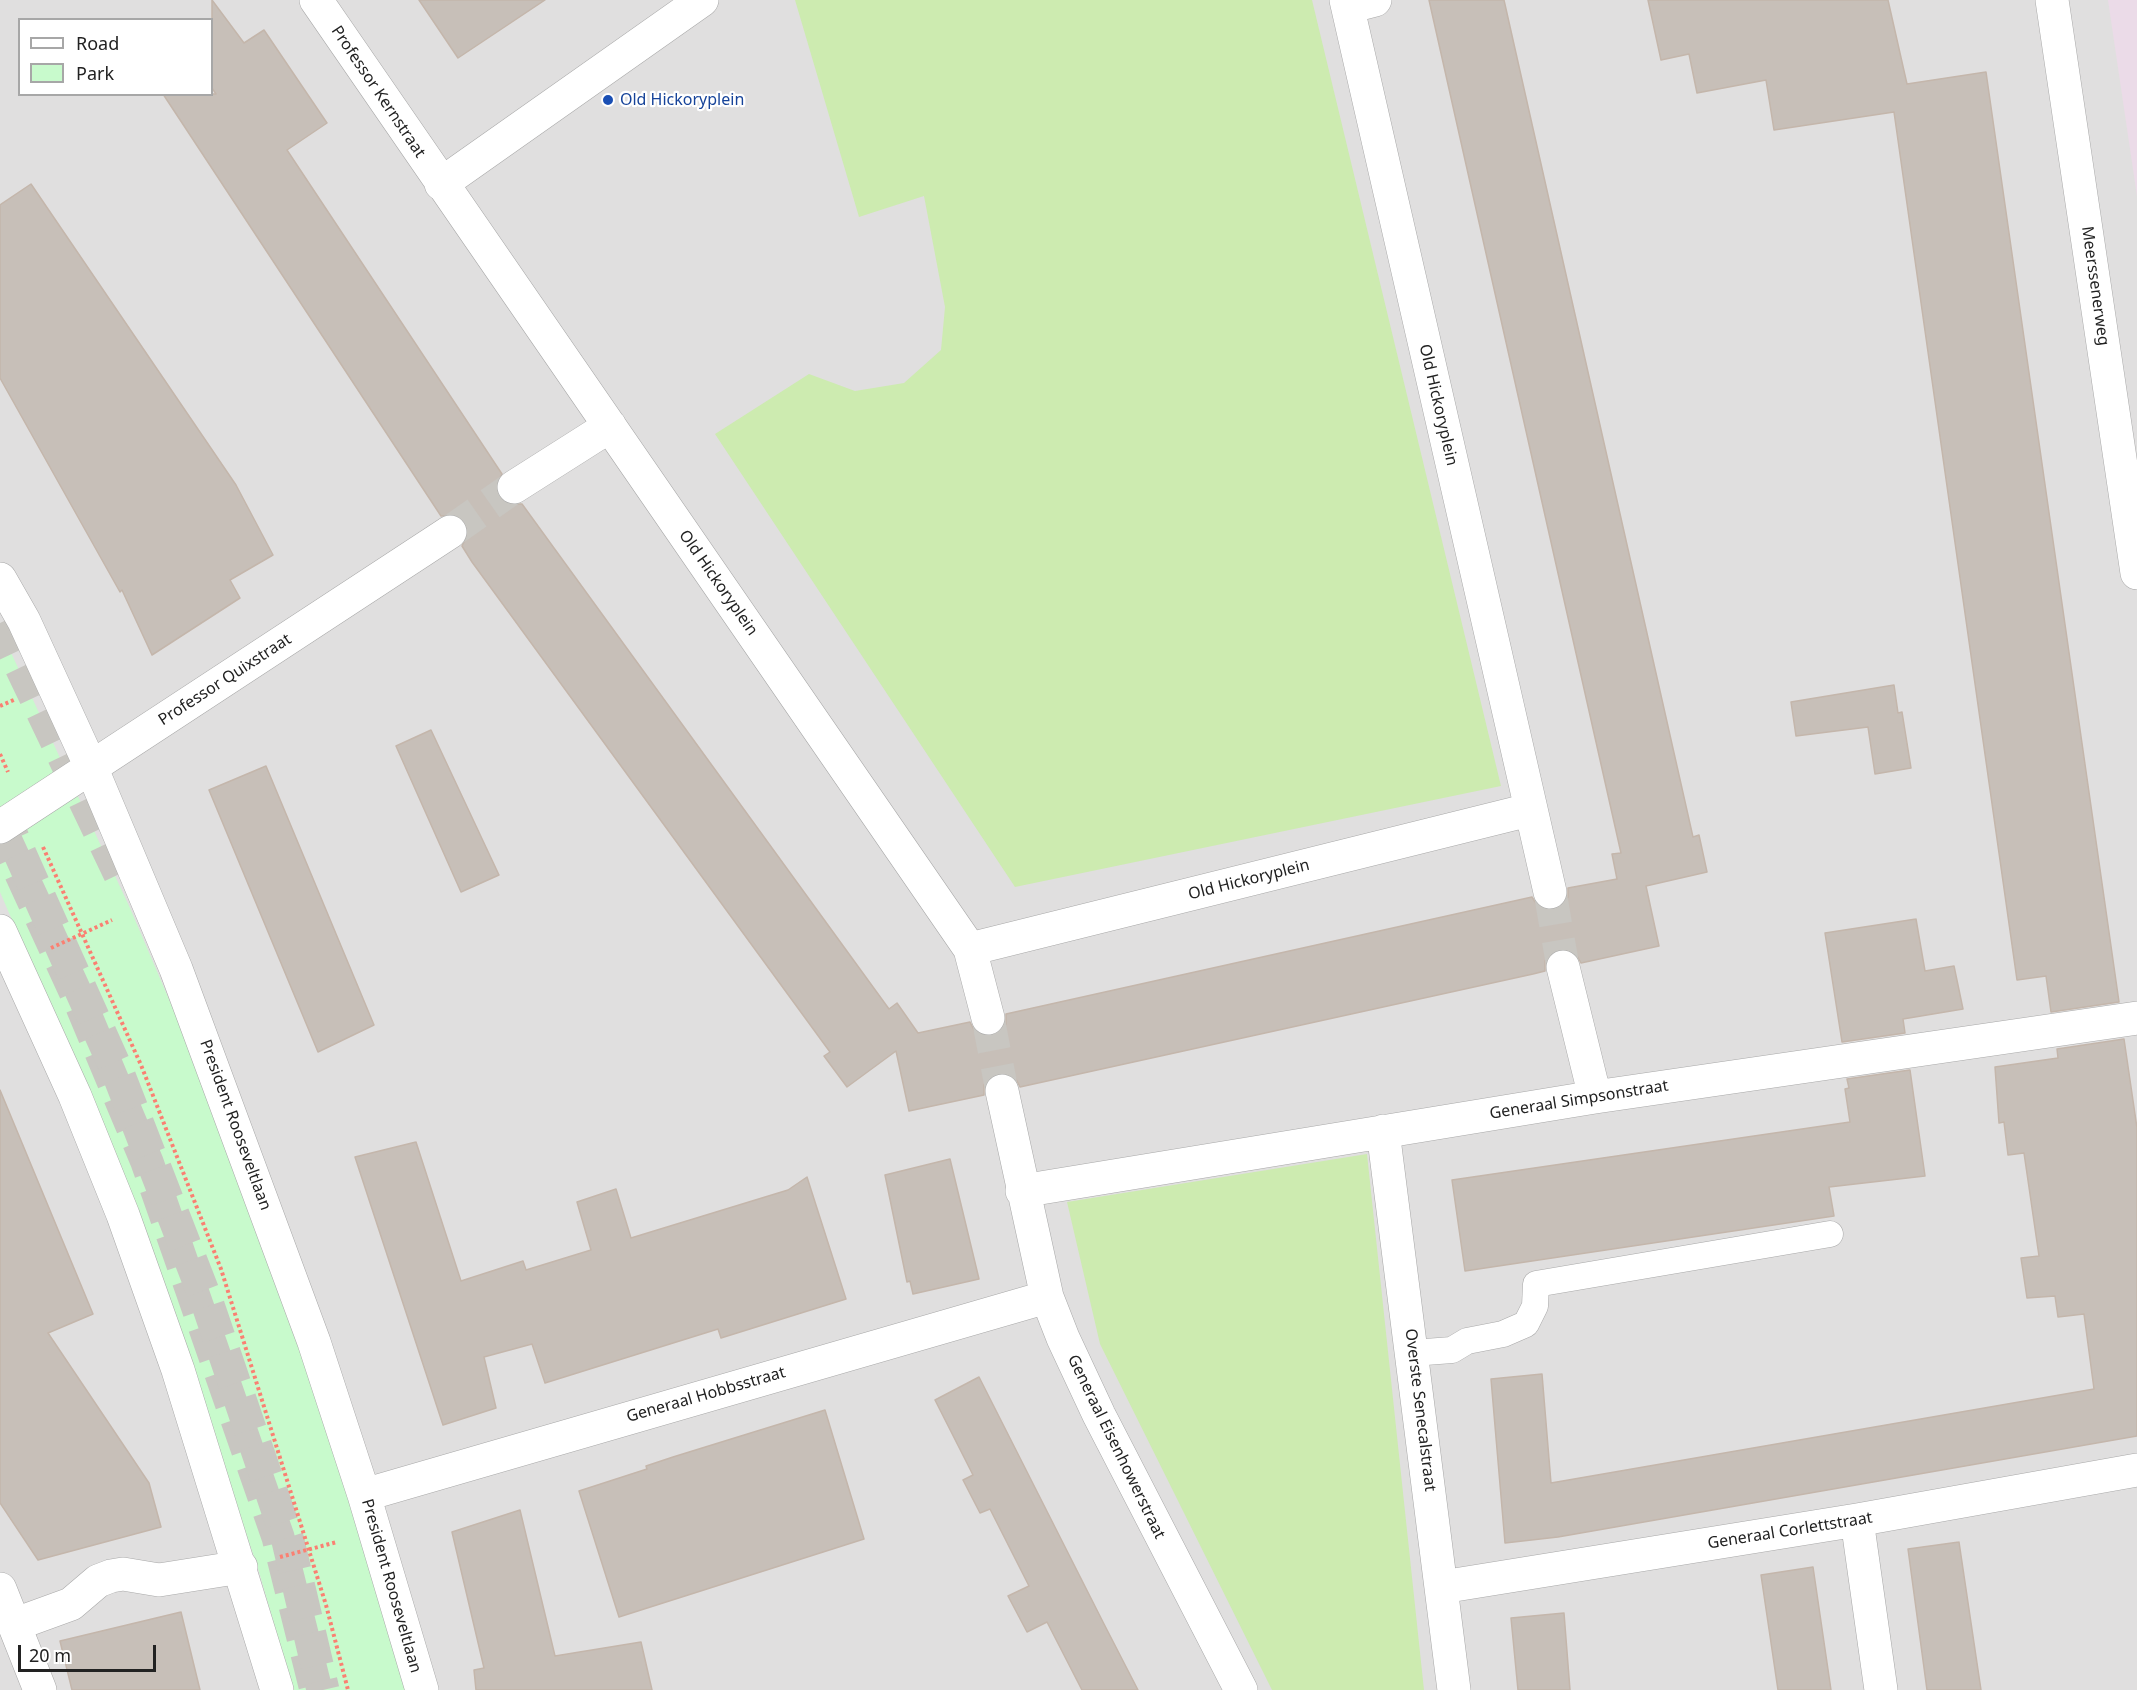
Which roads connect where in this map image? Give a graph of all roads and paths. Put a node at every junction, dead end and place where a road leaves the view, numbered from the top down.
1 (316, 0) edge
2 (702, 0) edge
3 (2052, 0) edge
4 (1356, 2) edge
5 (441, 184) junction
6 (610, 426) junction
7 (514, 487) tunnel mouth
8 (450, 532) tunnel mouth
9 (2137, 573) edge
10 (0, 579) edge
11 (0, 754) edge
12 (91, 767) junction
13 (1529, 810) junction
14 (13, 819) edge
15 (1550, 892) tunnel mouth
16 (148, 903) junction
17 (0, 931) edge
18 (83, 933) junction
19 (970, 949) junction
20 (15, 965) junction
21 (1563, 967) tunnel mouth
22 (988, 1018) tunnel mouth
23 (2137, 1018) edge
24 (1002, 1091) tunnel mouth
25 (1594, 1097) junction
26 (1383, 1131) junction
27 (1022, 1191) junction
28 (1830, 1234) dead end
29 (1047, 1297) junction
30 (1412, 1353) junction
31 (2137, 1470) edge
32 (364, 1495) junction
33 (1857, 1520) junction
34 (375, 1532) junction
35 (308, 1550) junction
36 (241, 1567) junction
37 (1442, 1587) junction
38 (0, 1588) edge
39 (16, 1624) junction
40 (40, 1690) edge
41 (277, 1690) edge
42 (348, 1690) edge
43 (422, 1690) edge
44 (1241, 1690) edge
45 (1454, 1690) edge
46 (1881, 1690) edge

1 - 5 street, Professor Kernstraat
2 - 5 street
3 - 9 street, Meerssenerweg
4 - 13 street, Old Hickoryplein
5 - 6 street, Old Hickoryplein
6 - 7 street
6 - 19 street, Old Hickoryplein
8 - 12 street, Professor Quixstraat
10 - 12 street, President Rooseveltlaan
11 - 14 path
12 - 14 street, Professor Quixstraat
12 - 16 street, President Rooseveltlaan
13 - 15 street, Old Hickoryplein
13 - 19 street, Old Hickoryplein
14 - 18 path
16 - 18 path
16 - 32 street, President Rooseveltlaan
17 - 20 street
18 - 20 path
18 - 35 path
19 - 22 street, Old Hickoryplein
20 - 36 street
21 - 25 street
23 - 25 street, Generaal Simpsonstraat
24 - 27 street
25 - 26 street, Generaal Simpsonstraat
26 - 27 street, Generaal Simpsonstraat
26 - 30 street, Overste Senecalstraat
27 - 29 street, Generaal Eisenhowerstraat
28 - 30 lane
29 - 32 street, Generaal Hobbsstraat
29 - 44 street, Generaal Eisenhowerstraat
30 - 37 street, Overste Senecalstraat
31 - 33 street, Generaal Corlettstraat
32 - 34 street, President Rooseveltlaan
33 - 37 street, Generaal Corlettstraat
33 - 46 street
34 - 35 path
34 - 43 street, President Rooseveltlaan
35 - 36 path
35 - 42 path
36 - 39 street
36 - 41 street
37 - 45 street, Overste Senecalstraat
38 - 39 street
39 - 40 street

